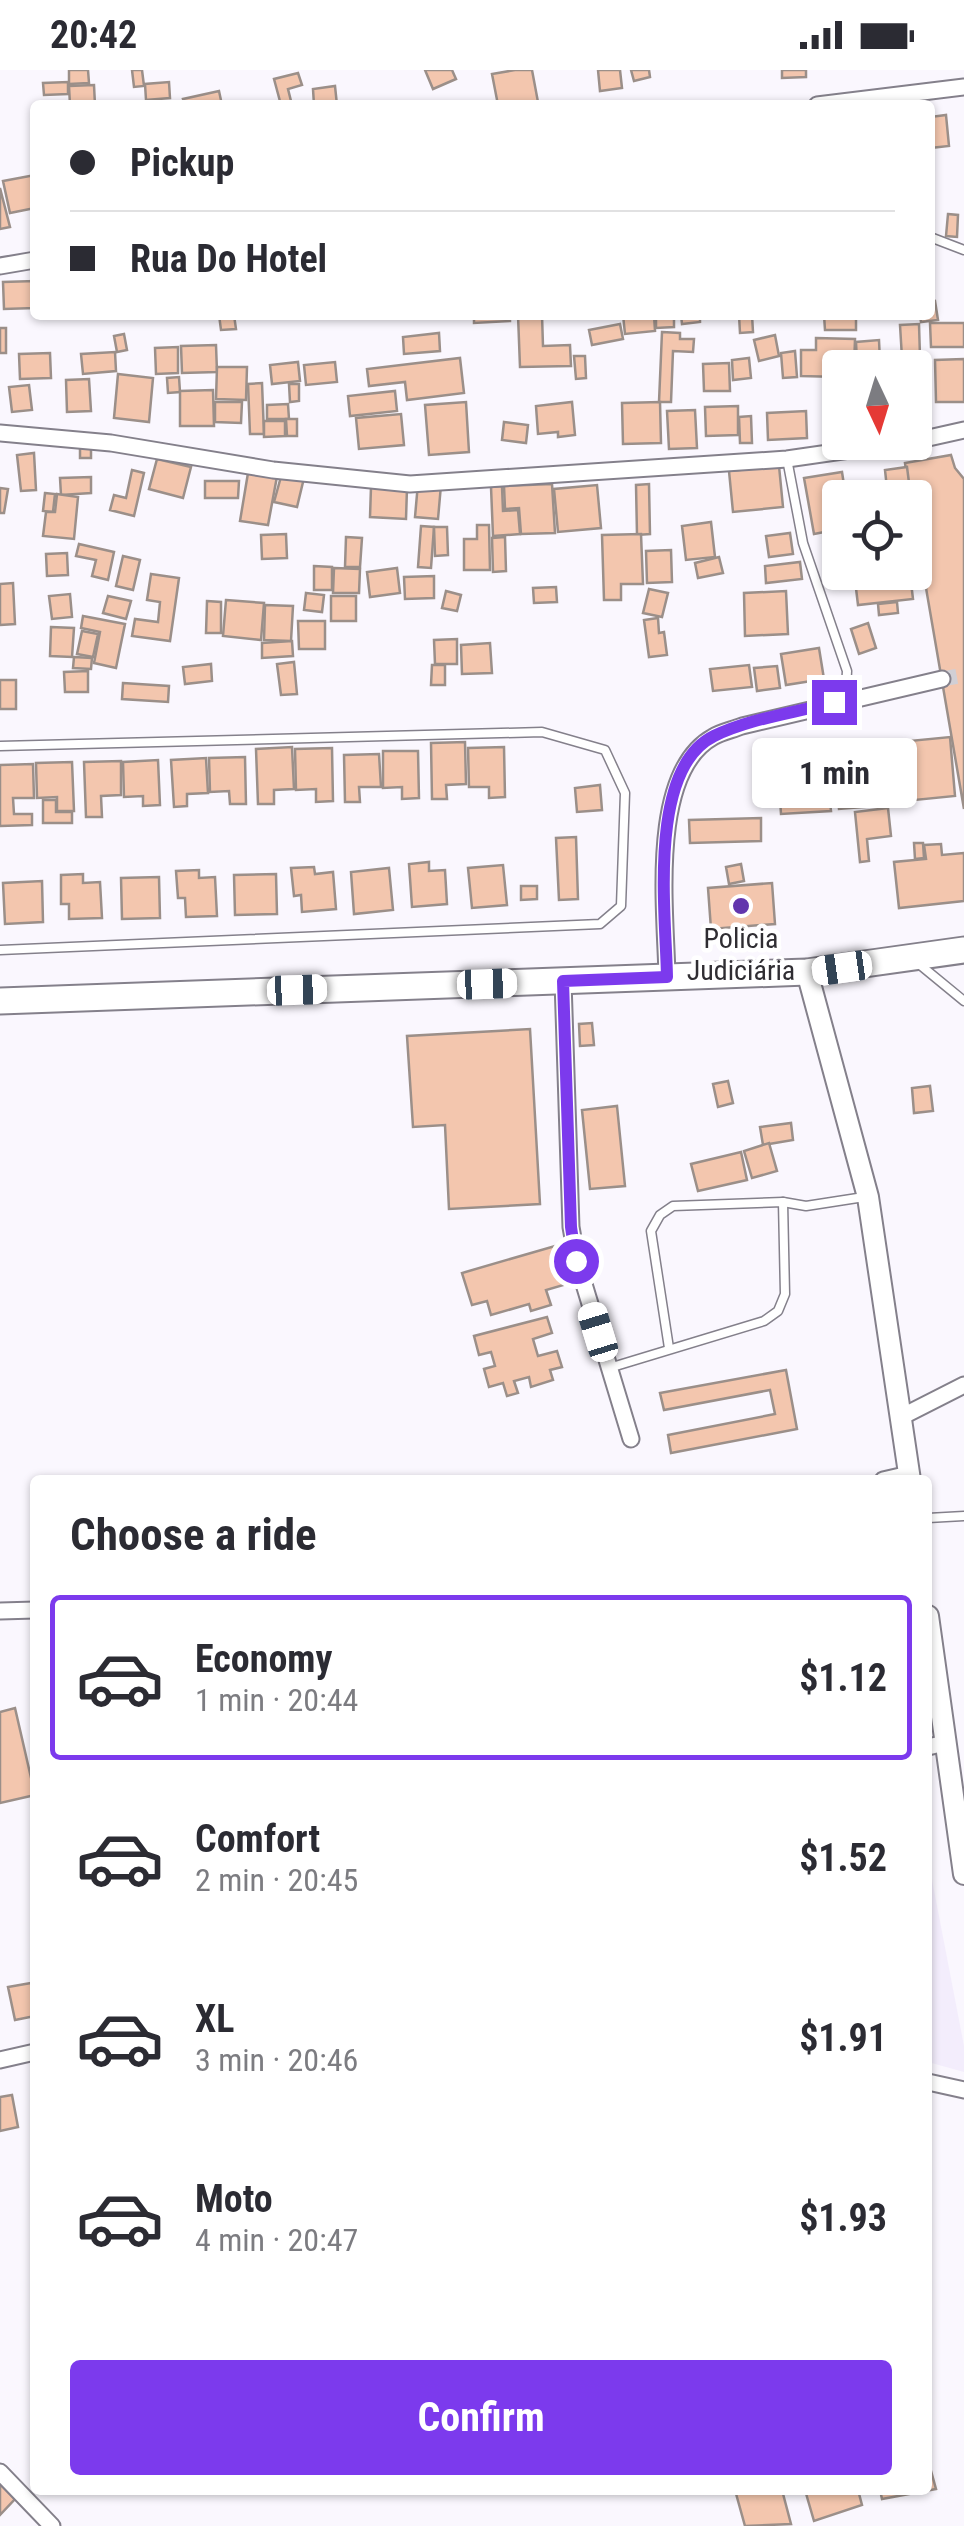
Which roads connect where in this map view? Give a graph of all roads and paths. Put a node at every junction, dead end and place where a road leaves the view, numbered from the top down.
1 (964, 87) edge
2 (858, 100) edge
3 (935, 239) edge
4 (964, 250) edge
5 (30, 261) edge
6 (0, 266) edge
7 (964, 430) edge
8 (0, 432) edge
9 (932, 437) edge
10 (822, 454) edge
11 (786, 459) junction
12 (942, 679) tunnel mouth
13 (834, 702) junction
14 (0, 746) edge
15 (0, 950) edge
16 (964, 950) edge
17 (912, 958) junction
18 (807, 972) junction
19 (667, 977) junction
20 (563, 981) junction
21 (0, 1001) edge
22 (964, 1002) edge
23 (868, 1197) junction
24 (782, 1202) junction
25 (669, 1348) junction
26 (609, 1368) junction
27 (964, 1385) edge
28 (903, 1416) junction
29 (631, 1439) dead end
30 (909, 1475) edge
31 (964, 1516) edge
32 (932, 1518) edge
33 (30, 1610) edge
34 (0, 1611) edge
35 (932, 1680) edge
36 (936, 1745) edge
37 (964, 1874) edge
38 (30, 2053) edge
39 (0, 2060) edge
40 (932, 2083) edge
41 (964, 2090) edge
42 (0, 2472) edge
43 (52, 2526) edge

1 - 2 street
3 - 4 lane
5 - 6 street
7 - 9 street
8 - 11 street
10 - 11 street
11 - 13 lane
12 - 13 street
13 - 19 street
14 - 15 lane
16 - 17 main road
17 - 18 main road
17 - 22 lane
18 - 19 main road
18 - 23 street
19 - 20 main road
20 - 21 main road
20 - 26 street
23 - 24 lane
23 - 28 street
24 - 25 lane
24 - 25 lane
25 - 26 lane
26 - 29 street
27 - 28 street
28 - 30 street
31 - 32 lane
33 - 34 street
35 - 36 street
36 - 37 street
38 - 39 street
40 - 41 street
42 - 43 street

